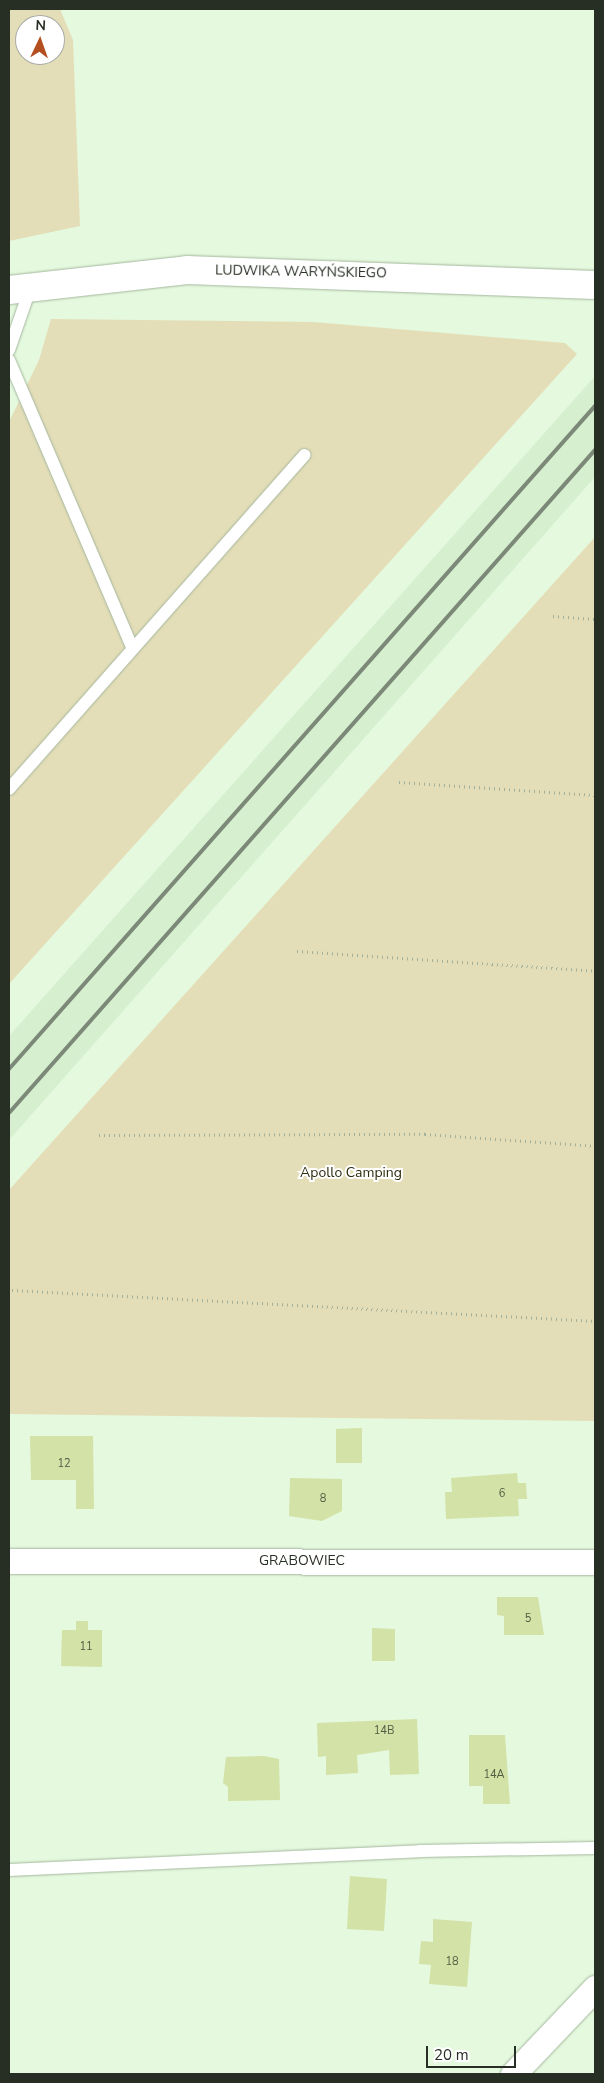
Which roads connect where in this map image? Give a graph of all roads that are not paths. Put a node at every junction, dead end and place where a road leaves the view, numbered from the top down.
1 (595, 285) edge
2 (20, 288) edge
3 (9, 350) edge
4 (9, 360) edge
5 (304, 455) dead end
6 (133, 648) junction
7 (9, 789) edge
8 (9, 1561) edge
9 (595, 1562) edge
10 (595, 1848) edge
11 (9, 1870) edge
12 (595, 1988) edge
13 (513, 2074) edge

1 - 2 street, LUDWIKA WARYŃSKIEGO
2 - 3 lane
4 - 6 lane
5 - 6 lane
6 - 7 lane
8 - 9 street, GRABOWIEC
10 - 11 lane
12 - 13 street

